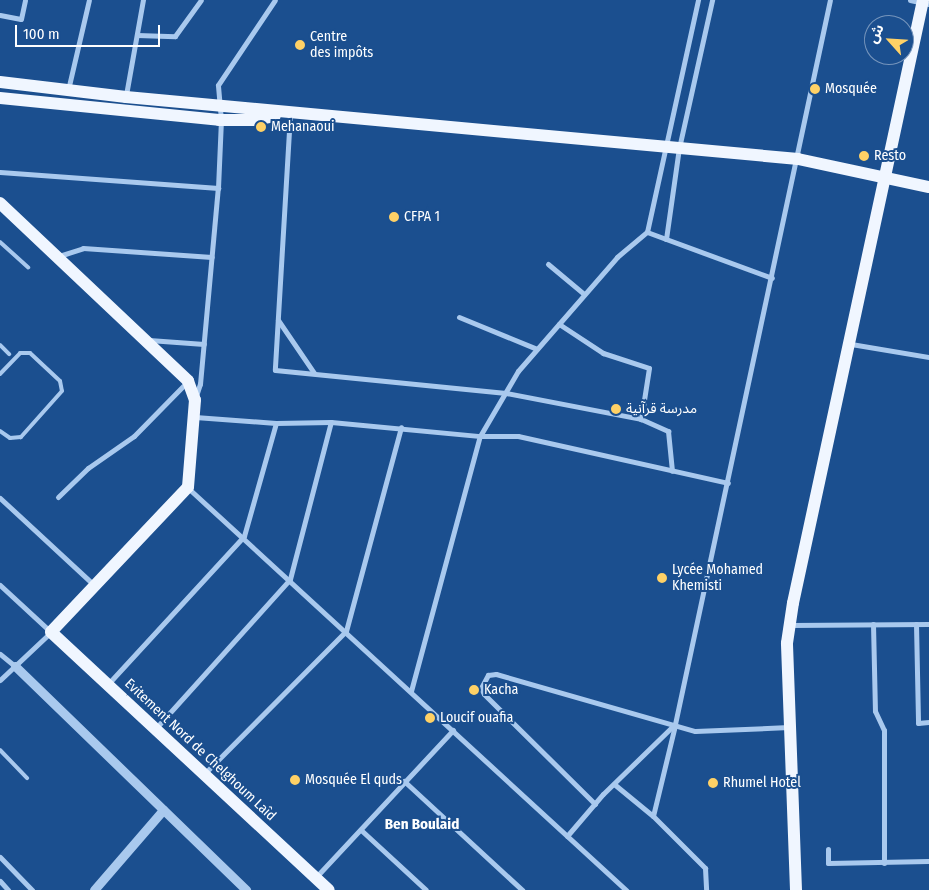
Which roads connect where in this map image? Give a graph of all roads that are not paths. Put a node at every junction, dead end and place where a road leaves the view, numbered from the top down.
1 (25, 0) edge
2 (89, 0) edge
3 (143, 0) edge
4 (201, 0) edge
5 (275, 0) edge
6 (698, 0) edge
7 (712, 0) edge
8 (830, 0) edge
9 (921, 2) edge
10 (0, 15) edge
11 (137, 35) junction
12 (0, 82) edge
13 (68, 90) junction
14 (126, 97) junction
15 (0, 98) edge
16 (221, 106) junction
17 (290, 113) junction
18 (221, 120) junction
19 (673, 148) junction
20 (798, 159) junction
21 (0, 172) edge
22 (885, 177) junction
23 (929, 187) edge
24 (218, 188) junction
25 (1, 206) edge
26 (647, 232) junction
27 (666, 239) junction
28 (0, 242) edge
29 (58, 256) junction
30 (212, 257) junction
31 (548, 264) dead end
32 (28, 266) dead end
33 (772, 278) junction
34 (584, 294) junction
35 (460, 317) dead end
36 (277, 320) junction
37 (559, 324) junction
38 (146, 340) junction
39 (849, 343) junction
40 (204, 344) junction
41 (0, 345) edge
42 (537, 349) junction
43 (9, 354) dead end
44 (929, 357) edge
45 (314, 373) junction
46 (0, 374) edge
47 (188, 381) junction
48 (506, 393) junction
49 (194, 400) junction
50 (194, 417) junction
51 (641, 419) junction
52 (331, 422) junction
53 (276, 424) junction
54 (401, 427) junction
55 (0, 431) edge
56 (480, 436) junction
57 (672, 471) junction
58 (728, 482) junction
59 (188, 487) junction
60 (58, 497) dead end
61 (0, 498) edge
62 (244, 536) junction
63 (290, 579) junction
64 (0, 585) edge
65 (95, 586) junction
66 (873, 624) junction
67 (916, 624) junction
68 (929, 624) edge
69 (790, 625) junction
70 (346, 631) junction
71 (51, 632) junction
72 (0, 654) edge
73 (15, 666) junction
74 (0, 680) edge
75 (107, 684) junction
76 (412, 691) junction
77 (929, 722) edge
78 (675, 724) junction
79 (789, 727) junction
80 (155, 728) junction
81 (452, 730) junction
82 (0, 750) edge
83 (205, 773) junction
84 (27, 778) dead end
85 (404, 782) junction
86 (614, 784) junction
87 (595, 804) junction
88 (163, 810) junction
89 (653, 816) junction
90 (361, 830) junction
91 (567, 836) junction
92 (828, 849) dead end
93 (0, 857) edge
94 (929, 861) edge
95 (884, 863) junction
96 (316, 878) junction
97 (0, 881) edge
98 (619, 888) edge
99 (8, 890) edge
100 (32, 890) edge
101 (94, 890) edge
102 (246, 890) edge
103 (328, 890) edge
104 (426, 890) edge
105 (522, 890) edge
106 (626, 890) edge
107 (706, 890) edge
108 (796, 890) edge

1 - 10 street
2 - 13 street
3 - 11 street
4 - 11 street
5 - 16 street
6 - 19 street
7 - 19 street
8 - 20 street
9 - 22 main road
11 - 14 street
12 - 13 main road
13 - 14 main road
14 - 16 main road
15 - 18 main road
16 - 17 main road
16 - 18 street
17 - 18 main road
17 - 19 main road
17 - 36 street
18 - 24 street
19 - 20 main road
19 - 26 street
19 - 27 street
20 - 22 main road
20 - 33 street
21 - 24 street
22 - 23 main road
22 - 39 main road
24 - 30 street
25 - 29 main road
26 - 27 street
26 - 34 street
27 - 33 street
28 - 32 lane
29 - 30 street
29 - 38 main road
30 - 40 street
31 - 34 street
33 - 58 street
34 - 37 street
35 - 42 street
36 - 45 street
36 - 45 street
37 - 42 street
37 - 51 street
38 - 40 street
38 - 47 main road
39 - 44 street
39 - 69 main road
40 - 49 street
41 - 43 lane
42 - 48 street
45 - 48 street
46 - 55 lane
47 - 49 main road
47 - 60 street
48 - 51 street
48 - 56 street
49 - 50 main road
50 - 53 street
50 - 59 main road
51 - 57 street
52 - 53 street
52 - 54 street
52 - 63 street
53 - 62 street
54 - 56 street
54 - 70 street
56 - 57 street
56 - 76 street
57 - 58 street
58 - 78 street
59 - 62 street
59 - 65 main road
61 - 65 street
62 - 63 street
62 - 75 street
63 - 70 street
63 - 80 street
64 - 71 street
65 - 71 main road
66 - 67 street
66 - 69 street
66 - 95 street
67 - 68 street
67 - 77 street
69 - 79 main road
70 - 76 street
70 - 83 street
71 - 73 street
71 - 75 main road, Evitement Nord de Chelghoum Laîd
72 - 73 street
73 - 74 street
73 - 88 street
75 - 80 main road, Evitement Nord de Chelghoum Laîd
76 - 81 street
78 - 79 street
78 - 86 street
78 - 87 street
78 - 89 street
79 - 108 main road
80 - 83 main road, Evitement Nord de Chelghoum Laîd
81 - 85 street
81 - 91 street
82 - 84 lane
83 - 96 main road, Evitement Nord de Chelghoum Laîd
85 - 90 street
85 - 105 street
86 - 87 street
86 - 89 street
87 - 91 street
88 - 101 street
88 - 102 street
89 - 107 street
90 - 96 street
90 - 104 street
91 - 98 street
92 - 95 street
93 - 100 street
94 - 95 street
96 - 103 main road, Evitement Nord de Chelghoum Laîd
97 - 99 street
98 - 106 street

